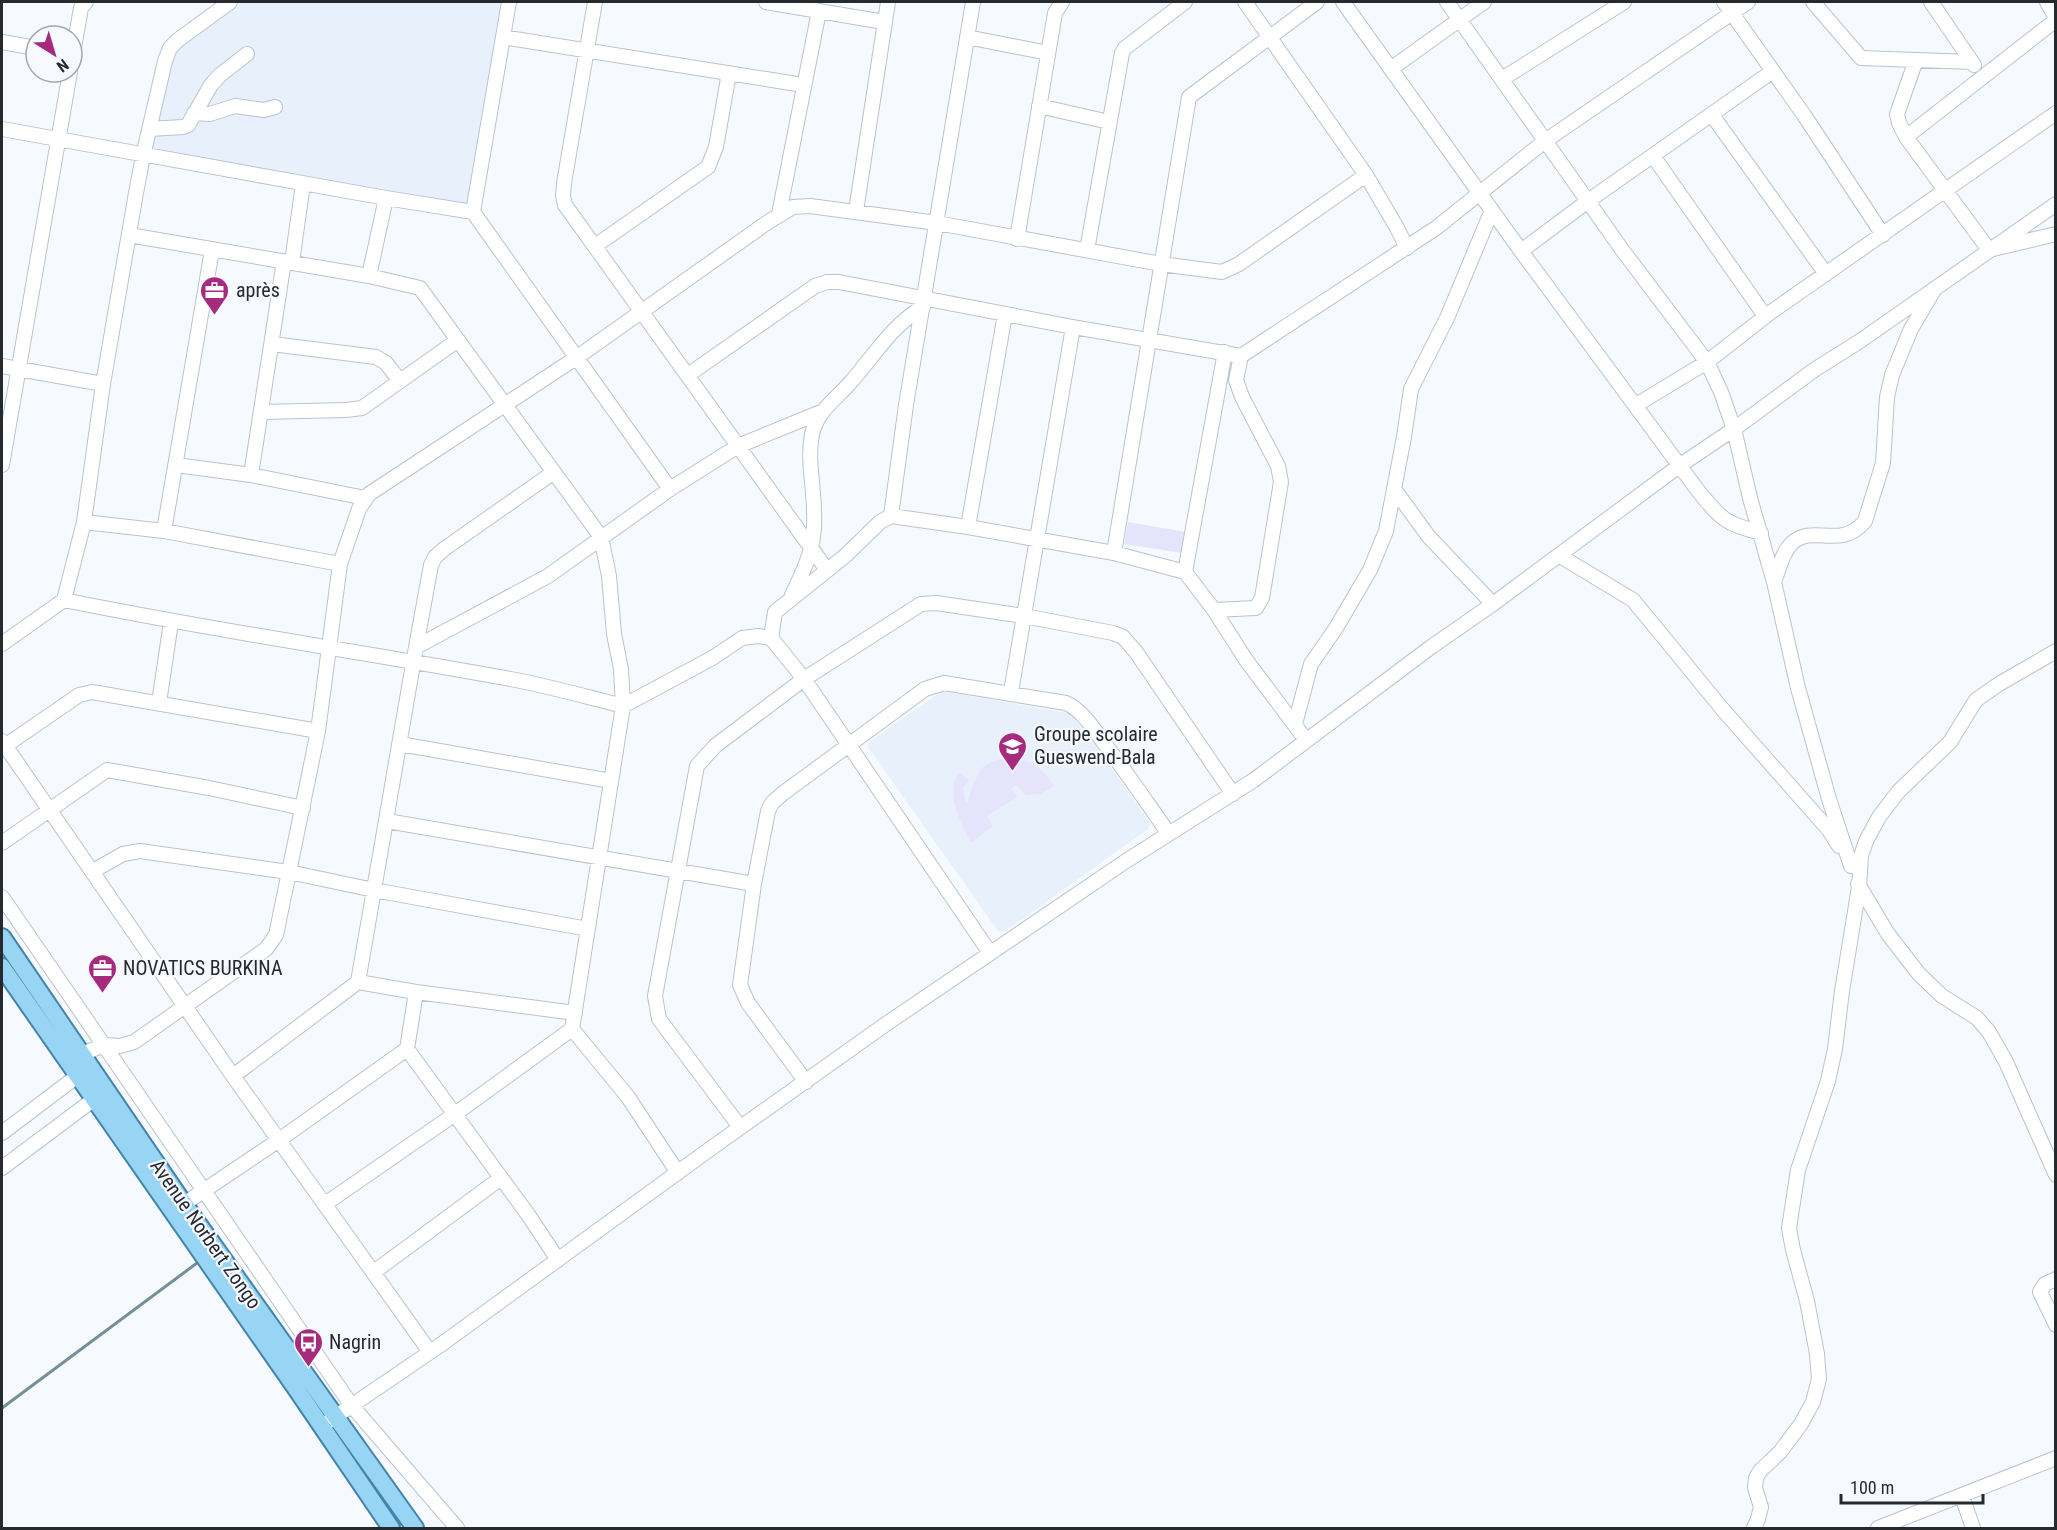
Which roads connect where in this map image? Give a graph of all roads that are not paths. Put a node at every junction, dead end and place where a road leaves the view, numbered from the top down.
1 (86, 2) edge
2 (230, 2) edge
3 (509, 2) edge
4 (595, 2) edge
5 (766, 2) edge
6 (888, 2) edge
7 (973, 2) edge
8 (1062, 2) edge
9 (1185, 2) edge
10 (1245, 2) edge
11 (1317, 2) edge
12 (1344, 2) edge
13 (1447, 2) edge
14 (1485, 2) edge
15 (1624, 2) edge
16 (1748, 2) edge
17 (1813, 2) edge
18 (1931, 2) edge
19 (2047, 2) edge
20 (1728, 7) edge
21 (819, 11) junction
22 (1459, 19) junction
23 (2055, 19) edge
24 (884, 22) junction
25 (78, 24) edge
26 (1269, 35) junction
27 (503, 37) junction
28 (967, 37) junction
29 (2, 42) edge
30 (24, 46) edge
31 (586, 50) junction
32 (1048, 52) junction
33 (247, 54) dead end
34 (1916, 60) junction
35 (1971, 62) junction
36 (1392, 68) junction
37 (1773, 71) junction
38 (729, 73) junction
39 (1982, 76) junction
40 (1502, 79) junction
41 (68, 84) edge
42 (803, 84) junction
43 (1039, 106) junction
44 (275, 107) dead end
45 (194, 113) junction
46 (2055, 113) edge
47 (1712, 115) junction
48 (1109, 122) junction
49 (2, 129) edge
50 (149, 129) junction
51 (1906, 137) junction
52 (57, 138) junction
53 (1545, 141) junction
54 (143, 156) junction
55 (1653, 156) junction
56 (1366, 175) junction
57 (303, 184) junction
58 (1946, 190) junction
59 (1480, 193) junction
60 (386, 198) junction
61 (1588, 201) junction
62 (2055, 204) edge
63 (1492, 210) junction
64 (856, 211) junction
65 (473, 212) junction
66 (779, 214) junction
67 (937, 223) junction
68 (2055, 234) edge
69 (129, 235) junction
70 (1883, 235) junction
71 (1017, 239) junction
72 (595, 246) junction
73 (1407, 248) junction
74 (212, 250) junction
75 (1087, 250) junction
76 (1989, 250) junction
77 (1521, 251) junction
78 (288, 262) junction
79 (1161, 264) junction
80 (1826, 274) junction
81 (369, 276) junction
82 (1937, 286) junction
83 (923, 303) junction
84 (643, 311) junction
85 (1005, 314) junction
86 (1765, 316) junction
87 (1073, 327) junction
88 (1148, 339) junction
89 (458, 340) junction
90 (272, 344) junction
91 (1225, 352) junction
92 (1241, 356) junction
93 (576, 358) junction
94 (1707, 362) junction
95 (2, 366) edge
96 (17, 369) junction
97 (688, 375) junction
98 (400, 381) junction
99 (103, 384) junction
100 (1636, 405) junction
101 (506, 406) junction
102 (261, 412) junction
103 (822, 412) junction
104 (1734, 429) junction
105 (738, 446) junction
106 (2, 465) edge
107 (176, 465) junction
108 (1679, 466) junction
109 (554, 472) junction
110 (250, 475) junction
111 (670, 489) junction
112 (1394, 489) junction
113 (365, 498) junction
114 (891, 516) junction
115 (84, 522) junction
116 (968, 527) junction
117 (164, 531) junction
118 (1761, 532) junction
119 (601, 537) junction
120 (1037, 539) junction
121 (812, 547) junction
122 (1114, 553) junction
123 (1560, 556) junction
124 (340, 564) junction
125 (827, 570) junction
126 (1185, 572) junction
127 (1774, 582) junction
128 (791, 597) junction
129 (64, 600) junction
130 (1493, 604) junction
131 (1214, 610) junction
132 (1024, 616) junction
133 (171, 622) junction
134 (771, 638) junction
135 (2, 644) edge
136 (330, 646) junction
137 (416, 647) junction
138 (2055, 651) edge
139 (414, 663) junction
140 (804, 679) junction
141 (1011, 692) junction
142 (159, 703) junction
143 (623, 706) junction
144 (1295, 724) junction
145 (318, 731) junction
146 (1306, 740) junction
147 (3, 744) edge
148 (400, 744) junction
149 (849, 745) junction
150 (611, 781) junction
151 (1233, 794) junction
152 (303, 808) junction
153 (50, 810) junction
154 (387, 821) junction
155 (1169, 834) junction
156 (2, 843) edge
157 (599, 857) junction
158 (1851, 866) junction
159 (93, 871) junction
160 (289, 872) junction
161 (679, 872) junction
162 (754, 884) junction
163 (1859, 888) junction
164 (374, 890) junction
165 (2, 897) edge
166 (588, 929) junction
167 (2, 937) edge
168 (990, 953) junction
169 (2, 967) edge
170 (358, 982) junction
171 (416, 992) junction
172 (185, 1005) junction
173 (575, 1013) junction
174 (572, 1029) junction
175 (104, 1045) junction
176 (407, 1049) junction
177 (83, 1065) junction
178 (233, 1076) junction
179 (806, 1082) junction
180 (100, 1094) junction
181 (455, 1114) junction
182 (740, 1127) junction
183 (2, 1133) edge
184 (279, 1140) junction
185 (2, 1168) edge
186 (678, 1173) junction
187 (2055, 1175) edge
188 (501, 1178) junction
189 (204, 1190) junction
190 (184, 1204) junction
191 (325, 1204) junction
192 (558, 1260) junction
193 (374, 1272) junction
194 (2055, 1279) edge
195 (2055, 1325) edge
196 (430, 1352) junction
197 (322, 1363) junction
198 (306, 1375) junction
199 (352, 1406) junction
200 (328, 1422) junction
201 (2055, 1458) edge
202 (1962, 1496) junction
203 (391, 1528) edge
204 (415, 1528) edge
205 (457, 1528) edge
206 (1754, 1528) edge
207 (1878, 1528) edge
208 (1973, 1528) edge

1 - 25 street
2 - 50 street
3 - 27 street
4 - 31 street
5 - 21 street
6 - 24 street
7 - 28 street
8 - 32 street
9 - 48 street
10 - 26 street
11 - 26 street
12 - 36 street
13 - 22 street
14 - 22 street
15 - 40 street
16 - 20 street
17 - 34 street
18 - 35 street
19 - 23 street
20 - 37 street
20 - 53 street
21 - 24 street
21 - 42 street
22 - 36 street
22 - 40 street
23 - 39 street
24 - 64 street
26 - 56 street
26 - 79 street
27 - 31 street
27 - 65 street
28 - 32 street
28 - 67 street
29 - 30 street
31 - 38 street
31 - 72 street
32 - 43 street
33 - 45 street
34 - 35 street
34 - 51 street
35 - 39 street
36 - 59 street
37 - 47 street
37 - 70 street
38 - 42 street
38 - 72 street
39 - 51 street
40 - 53 street
41 - 52 street
42 - 66 street
43 - 48 street
43 - 71 street
44 - 45 street
45 - 50 street
46 - 58 street
47 - 55 street
47 - 80 street
48 - 75 street
49 - 52 street
50 - 54 street
51 - 58 street
52 - 54 street
52 - 96 street
53 - 59 street
53 - 61 street
54 - 57 street
54 - 69 street
55 - 61 street
55 - 86 street
56 - 73 street
56 - 79 street
57 - 60 street
57 - 78 street
58 - 70 street
58 - 76 street
59 - 63 street
59 - 73 street
60 - 65 street
60 - 81 street
61 - 77 street
61 - 94 street
62 - 76 street
63 - 77 street
63 - 112 street
64 - 66 street
64 - 67 street
65 - 93 street
66 - 84 street
67 - 71 street
67 - 83 street
68 - 76 street
69 - 74 street
69 - 99 street
70 - 80 street
71 - 75 street
72 - 84 street
73 - 92 street
74 - 78 street
74 - 107 street
75 - 79 street
76 - 82 street
77 - 100 street
78 - 81 street
78 - 90 street
79 - 88 street
80 - 86 street
81 - 89 street
82 - 104 street
82 - 127 street
83 - 85 street
83 - 97 street
83 - 103 street
83 - 114 street
84 - 93 street
84 - 97 street
85 - 87 street
85 - 116 street
86 - 94 street
87 - 88 street
87 - 120 street
88 - 91 street
88 - 122 street
89 - 98 street
89 - 101 street
90 - 98 street
90 - 102 street
91 - 92 street
91 - 126 street
92 - 131 street
93 - 101 street
93 - 111 street
94 - 100 street
94 - 104 street
95 - 96 street
96 - 99 street
96 - 106 street
97 - 105 street
98 - 102 street
99 - 115 street
100 - 108 street
101 - 109 street
101 - 113 street
102 - 110 street
103 - 105 street
103 - 121 street
104 - 108 street
104 - 118 street
105 - 111 street
105 - 121 street
107 - 110 street
107 - 117 street
108 - 118 street
108 - 123 street
109 - 119 street
109 - 137 street
110 - 113 street
111 - 119 street
112 - 130 street
112 - 144 street
113 - 124 street
114 - 116 street
114 - 125 street
115 - 117 street
115 - 129 street
116 - 120 street
117 - 124 street
118 - 127 street
119 - 137 street
119 - 143 street
120 - 122 street
120 - 132 street
121 - 125 street
121 - 128 street
122 - 126 street
123 - 130 street
123 - 158 street
124 - 136 street
125 - 128 street
126 - 131 street
127 - 158 street
128 - 134 street
129 - 133 street
129 - 135 street
130 - 146 street
131 - 144 street
132 - 140 street
132 - 141 street
132 - 151 street
133 - 136 street
133 - 142 street
134 - 140 street
134 - 143 street
136 - 139 street
136 - 145 street
137 - 139 street
138 - 163 street
139 - 143 street
139 - 148 street
140 - 149 street
140 - 161 street
141 - 149 street
141 - 155 street
142 - 145 street
142 - 147 street
143 - 150 street
144 - 146 street
145 - 152 street
146 - 151 street
147 - 153 street
148 - 150 street
148 - 154 street
149 - 162 street
149 - 168 street
150 - 157 street
151 - 155 street
152 - 153 street
152 - 160 street
153 - 156 street
153 - 159 street
154 - 157 street
154 - 164 street
155 - 168 street
157 - 161 street
157 - 166 street
158 - 163 street
159 - 160 street
159 - 172 street
160 - 164 street
160 - 172 street
161 - 162 street
161 - 182 street
162 - 179 street
163 - 187 street
163 - 206 street
164 - 166 street
164 - 170 street
165 - 175 street
166 - 173 street
167 - 177 main road, Avenue Norbert Zongo
168 - 179 street
169 - 177 main road, Avenue Norbert Zongo
170 - 171 street
170 - 178 street
171 - 173 street
171 - 176 street
172 - 175 street
172 - 178 street
173 - 174 street
174 - 181 street
174 - 186 street
175 - 177 street
175 - 189 street
176 - 181 street
176 - 184 street
177 - 180 main road, Avenue Norbert Zongo
177 - 183 street
178 - 184 street
179 - 182 street
180 - 185 street
180 - 190 main road, Avenue Norbert Zongo
180 - 200 main road, Avenue Norbert Zongo
181 - 188 street
181 - 191 street
182 - 186 street
184 - 189 street
184 - 191 street
186 - 192 street
188 - 192 street
188 - 193 street
189 - 190 street
189 - 197 street
190 - 198 main road, Avenue Norbert Zongo
191 - 193 street
192 - 196 street
193 - 196 street
194 - 195 street
196 - 199 street
197 - 198 street
197 - 199 street
198 - 200 main road, Avenue Norbert Zongo
199 - 200 street
199 - 205 street
200 - 203 main road, Avenue Norbert Zongo
200 - 204 main road, Avenue Norbert Zongo
201 - 202 street
202 - 207 street
202 - 208 street

